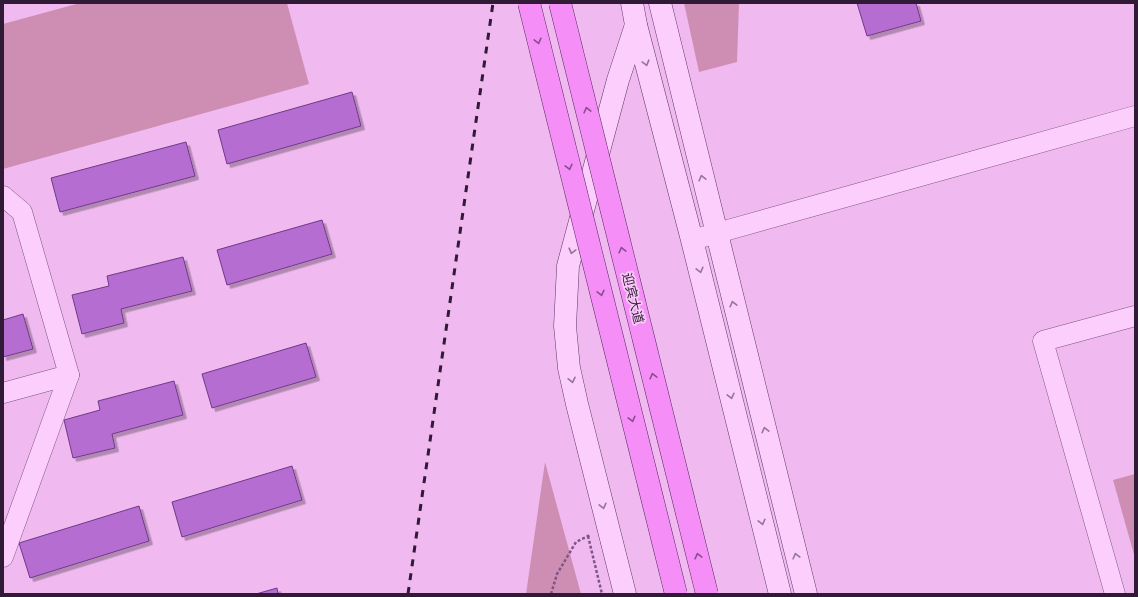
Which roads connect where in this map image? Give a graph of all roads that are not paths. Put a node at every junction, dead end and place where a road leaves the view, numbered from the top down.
1 (529, 3) edge
2 (560, 3) edge
3 (632, 3) edge
4 (660, 3) edge
5 (636, 25) junction
6 (1135, 116) edge
7 (3, 196) edge
8 (716, 233) junction
9 (692, 240) junction
10 (1135, 316) edge
11 (69, 375) junction
12 (3, 393) edge
13 (3, 557) edge
14 (625, 594) edge
15 (676, 594) edge
16 (707, 594) edge
17 (780, 594) edge
18 (806, 594) edge
19 (1115, 594) edge

1 -> 15 main road, bridge
16 -> 2 main road, 迎宾大道, bridge
3 - 5 main road
8 -> 4 main road
5 -> 9 main road
5 -> 14 main road
6 - 8 street
7 - 11 street
8 - 9 street
18 -> 8 main road
9 -> 17 main road
10 - 19 street
11 - 12 street
11 - 13 street

